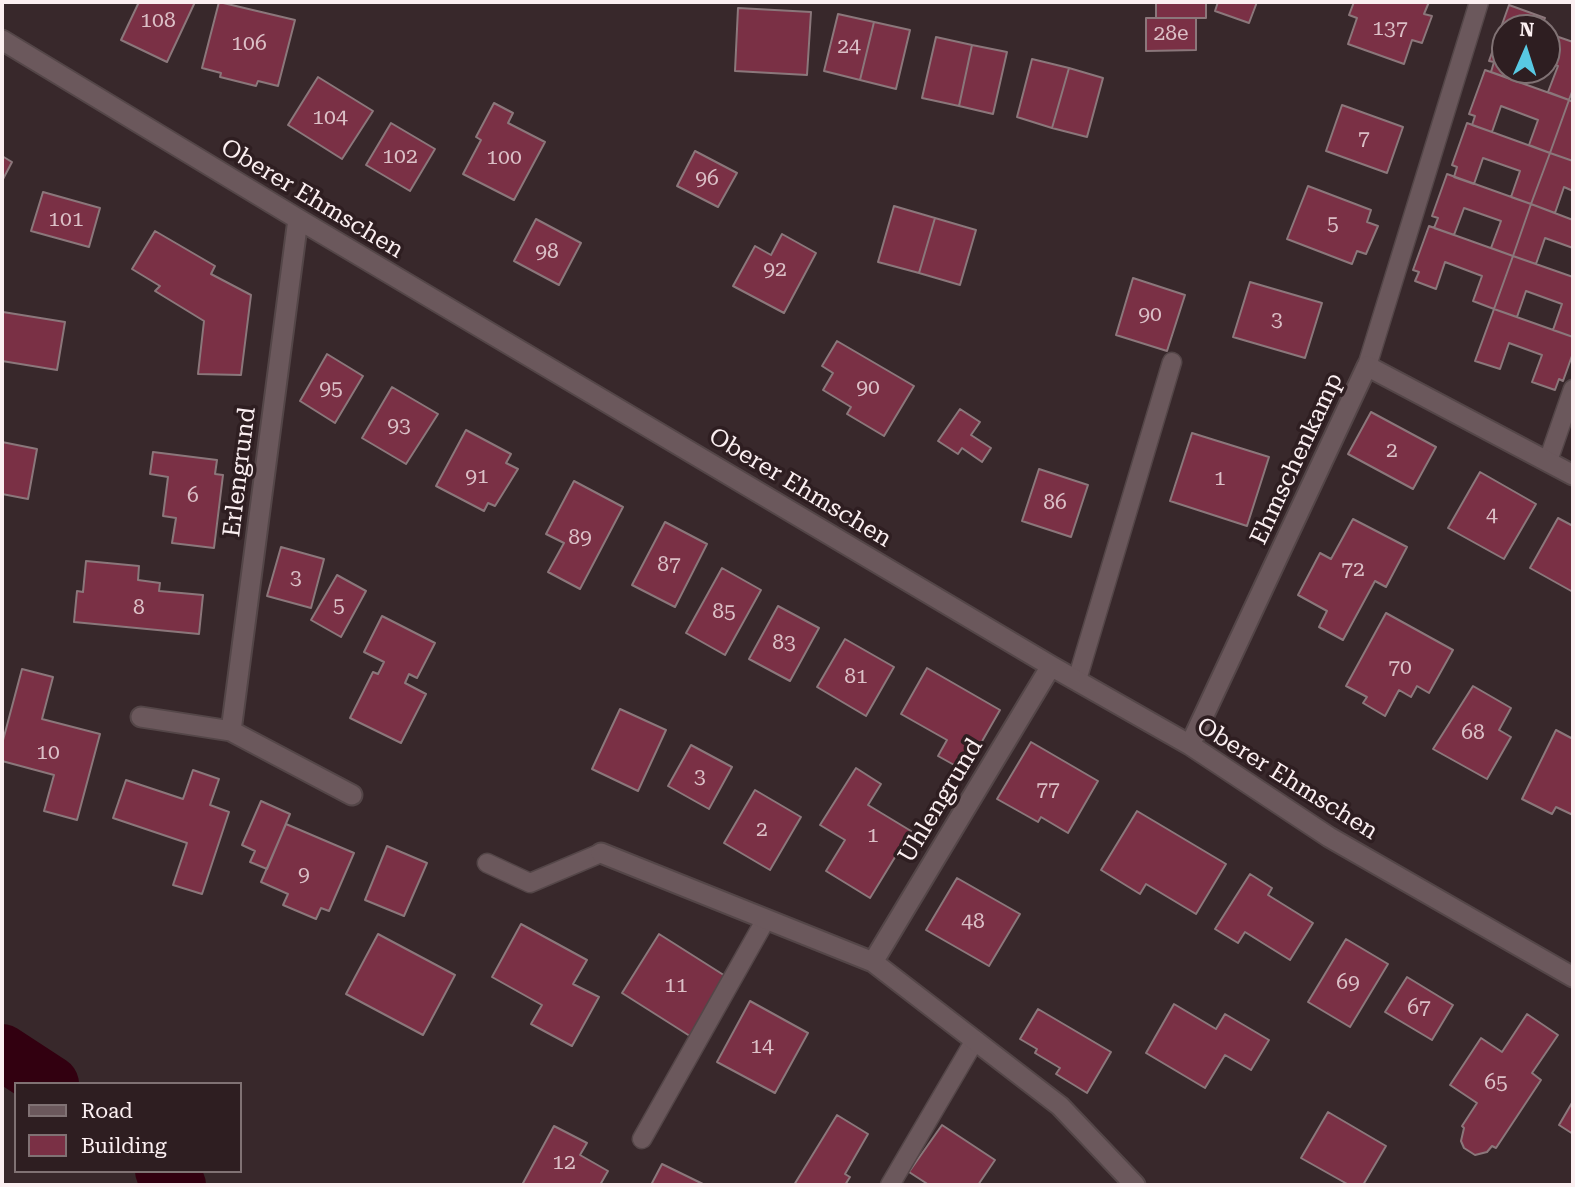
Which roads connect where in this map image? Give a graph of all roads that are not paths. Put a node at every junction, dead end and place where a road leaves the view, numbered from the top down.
1 (1479, 2) edge
2 (2, 40) edge
3 (298, 219) junction
4 (1172, 362) dead end
5 (1367, 366) junction
6 (1573, 389) edge
7 (1548, 461) junction
8 (1573, 475) edge
9 (1051, 666) junction
10 (1077, 680) junction
11 (141, 717) dead end
12 (231, 731) junction
13 (1191, 745) junction
14 (352, 794) dead end
15 (601, 853) joint
16 (487, 863) dead end
17 (766, 919) junction
18 (873, 962) junction
19 (1573, 977) edge
20 (975, 1040) junction
21 (642, 1139) dead end
22 (1126, 1182) edge
23 (890, 1185) edge

1 - 5 lane
2 - 3 street, Oberer Ehmschen
3 - 9 street, Oberer Ehmschen
3 - 12 street, Erlengrund
4 - 10 lane
5 - 7 street, Ehmschenkamp
5 - 13 street, Ehmschenkamp
6 - 7 lane
7 - 8 street, Ehmschenkamp
9 - 10 street, Oberer Ehmschen
9 - 18 street, Uhlengrund
10 - 13 street, Oberer Ehmschen
11 - 12 street
12 - 14 street
13 - 19 street, Oberer Ehmschen
15 - 16 lane
15 - 17 street
17 - 18 street
17 - 21 lane
18 - 20 street
20 - 22 street
20 - 23 lane

